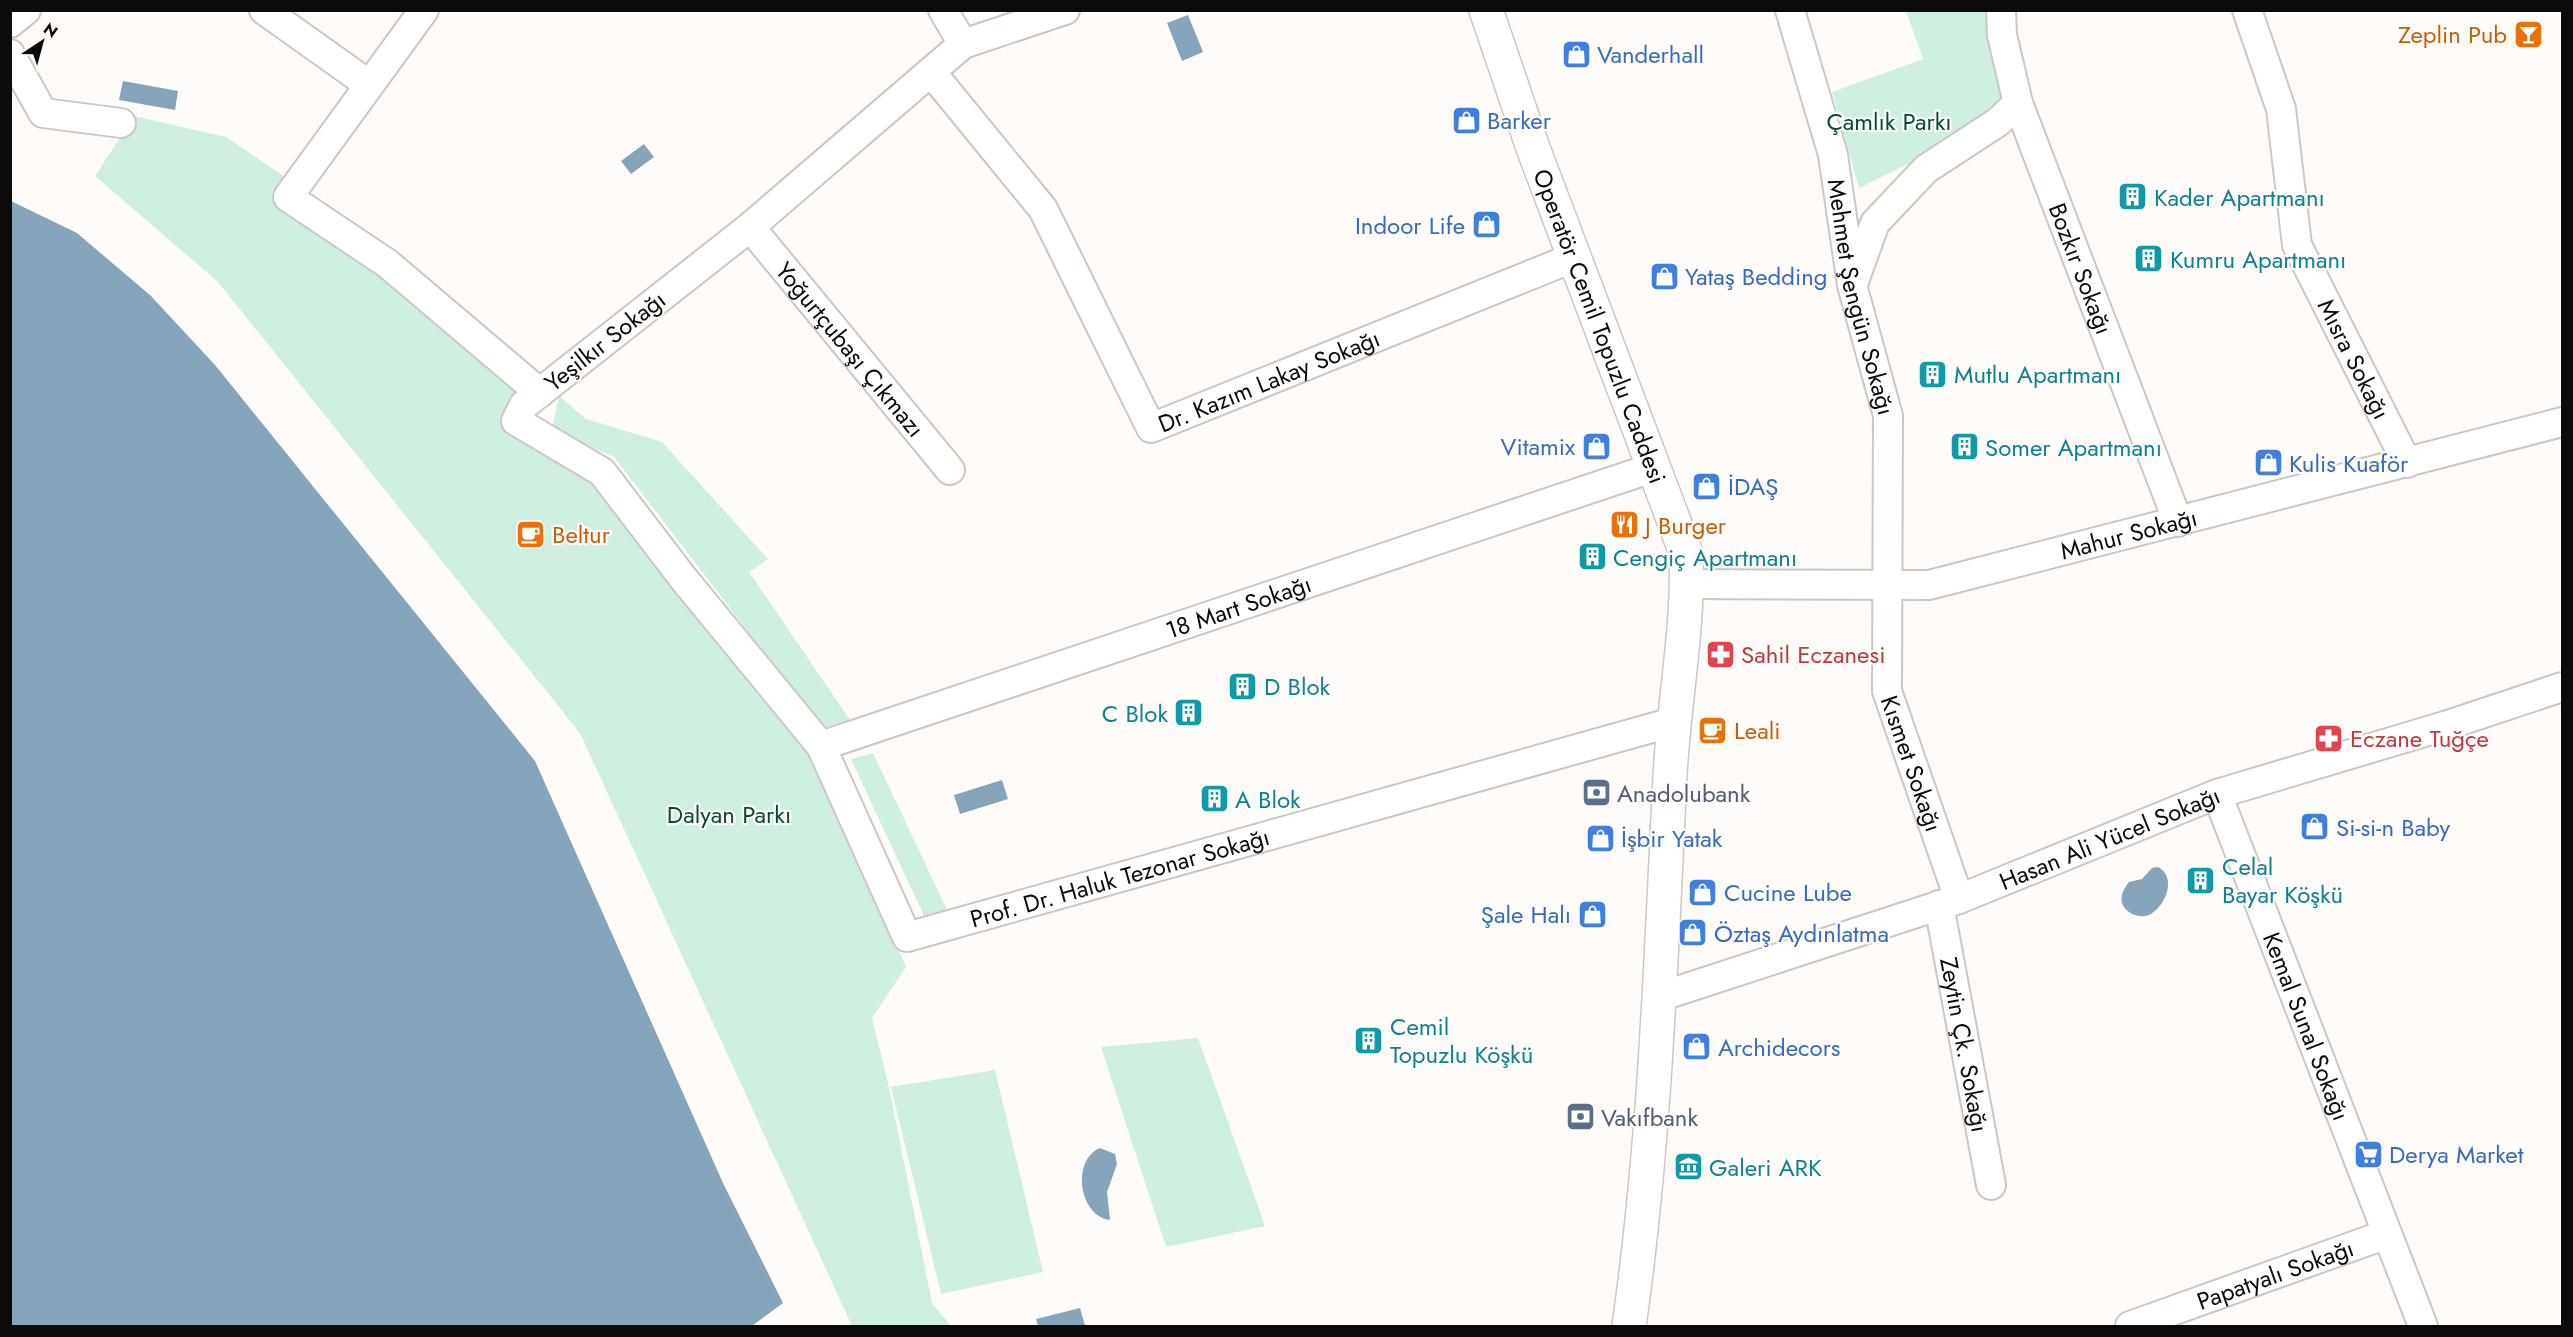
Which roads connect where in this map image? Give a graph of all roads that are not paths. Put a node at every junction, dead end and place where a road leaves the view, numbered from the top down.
1 (26, 10) edge
2 (264, 10) edge
3 (424, 10) edge
4 (943, 10) edge
5 (1065, 10) edge
6 (1486, 10) edge
7 (1790, 10) edge
8 (2001, 10) edge
9 (2247, 10) edge
10 (10, 23) edge
11 (963, 44) junction
12 (10, 54) edge
13 (932, 72) junction
14 (368, 84) junction
15 (2018, 103) junction
16 (121, 123) dead end
17 (750, 227) junction
18 (1575, 257) junction
19 (1852, 285) junction
20 (540, 393) junction
21 (2562, 422) edge
22 (2407, 463) junction
23 (1655, 467) junction
24 (950, 470) dead end
25 (2178, 522) junction
26 (1687, 585) junction
27 (1886, 587) junction
28 (2562, 687) edge
29 (1673, 722) junction
30 (821, 746) junction
31 (2217, 795) junction
32 (1949, 902) junction
33 (1659, 997) junction
34 (1991, 1185) dead end
35 (2387, 1234) junction
36 (1629, 1326) edge
37 (2130, 1326) edge
38 (2422, 1326) edge

1 - 10 street
2 - 14 street
3 - 14 street
4 - 11 street
5 - 11 street, Yeşilkır Sokağı
6 - 18 main road, Operatör Cemil Topuzlu Caddesi
7 - 19 street, Mehmet Şengün Sokağı
8 - 15 street, Bozkır Sokağı
9 - 22 street, Mısra Sokağı
11 - 13 street, Yeşilkır Sokağı
12 - 16 street
13 - 17 street, Yeşilkır Sokağı
13 - 18 street, Dr. Kazım Lakay Sokağı
14 - 20 street
15 - 19 street
15 - 25 street, Bozkır Sokağı
17 - 20 street, Yeşilkır Sokağı
17 - 24 street, Yoğurtçubaşı Çıkmazı
18 - 23 main road, Operatör Cemil Topuzlu Caddesi
19 - 27 street, Mehmet Şengün Sokağı
20 - 30 street, Yeşilkır Sokağı
21 - 22 street, Mahur Sokağı
22 - 25 street, Mahur Sokağı
23 - 26 main road, Operatör Cemil Topuzlu Caddesi
23 - 30 street, 18 Mart Sokağı
25 - 27 street, Mahur Sokağı
26 - 27 street, Mahur Sokağı
26 - 29 main road, Operatör Cemil Topuzlu Caddesi
27 - 32 street, Kısmet Sokağı
28 - 31 street, Hasan Ali Yücel Sokağı
29 - 30 street, Prof. Dr. Haluk Tezonar Sokağı
29 - 33 main road, Operatör Cemil Topuzlu Caddesi
31 - 32 street, Hasan Ali Yücel Sokağı
31 - 35 street, Kemal Sunal Sokağı
32 - 33 street, Hasan Ali Yücel Sokağı
32 - 34 street, Zeytin Çk. Sokağı
33 - 36 main road, Operatör Cemil Topuzlu Caddesi
35 - 37 street, Papatyalı Sokağı
35 - 38 street, Kemal Sunal Sokağı

